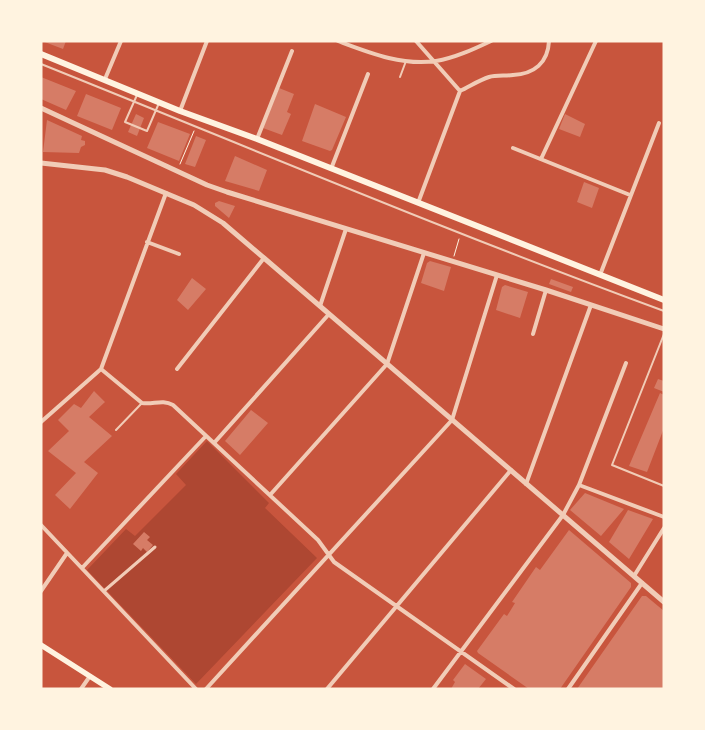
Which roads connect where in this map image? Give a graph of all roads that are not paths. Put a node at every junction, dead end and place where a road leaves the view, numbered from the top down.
1 (120, 41) edge
2 (207, 41) edge
3 (338, 41) edge
4 (416, 41) edge
5 (491, 41) edge
6 (549, 41) edge
7 (596, 41) edge
8 (292, 51) dead end
9 (41, 54) edge
10 (406, 61) junction
11 (435, 61) junction
12 (41, 64) edge
13 (368, 74) dead end
14 (400, 77) dead end
15 (105, 79) junction
16 (460, 91) junction
17 (138, 93) junction
18 (134, 102) junction
19 (160, 102) junction
20 (41, 108) edge
21 (180, 111) junction
22 (156, 112) junction
23 (659, 123) dead end
24 (257, 139) junction
25 (513, 148) dead end
26 (541, 159) junction
27 (41, 162) edge
28 (331, 170) junction
29 (166, 192) junction
30 (630, 195) junction
31 (418, 203) junction
32 (346, 229) junction
33 (147, 242) junction
34 (424, 253) junction
35 (178, 254) dead end
36 (264, 258) junction
37 (497, 275) junction
38 (600, 275) junction
39 (546, 290) junction
40 (664, 300) edge
41 (591, 305) junction
42 (320, 306) junction
43 (664, 311) edge
44 (329, 314) junction
45 (664, 329) edge
46 (533, 334) dead end
47 (664, 334) edge
48 (626, 363) dead end
49 (387, 364) junction
50 (101, 369) junction
51 (177, 369) dead end
52 (142, 402) junction
53 (452, 420) junction
54 (41, 422) edge
55 (116, 430) dead end
56 (206, 436) junction
57 (214, 443) junction
58 (511, 470) junction
59 (526, 484) junction
60 (579, 485) junction
61 (664, 486) edge
62 (270, 495) junction
63 (563, 514) junction
64 (664, 517) edge
65 (41, 525) edge
66 (664, 528) edge
67 (155, 547) dead end
68 (67, 553) junction
69 (330, 555) junction
70 (82, 568) junction
71 (634, 576) junction
72 (642, 583) junction
73 (41, 590) edge
74 (104, 591) junction
75 (664, 602) edge
76 (396, 606) junction
77 (41, 645) edge
78 (460, 651) junction
79 (90, 676) junction
80 (81, 689) edge
81 (110, 689) edge
82 (196, 689) edge
83 (206, 689) edge
84 (327, 689) edge
85 (433, 689) edge
86 (514, 689) edge
87 (568, 689) edge

1 - 15 street
2 - 21 street
3 - 10 street
4 - 11 street
5 - 11 street
6 - 16 street
7 - 26 street
8 - 24 street
9 - 15 main road
10 - 11 street
10 - 14 lane
11 - 16 street
12 - 18 lane
13 - 28 street
15 - 17 main road
16 - 31 street
17 - 18 lane
17 - 19 main road
18 - 22 lane
18 - 22 lane
19 - 21 main road
19 - 22 lane
20 - 32 street
21 - 24 main road
22 - 43 lane
23 - 30 street
24 - 28 main road
25 - 26 street
26 - 30 street
27 - 29 street
28 - 31 main road
29 - 33 street
29 - 36 street
30 - 38 street
31 - 38 main road
32 - 34 street
32 - 42 street
33 - 35 street
33 - 50 street
34 - 37 street
34 - 49 street
36 - 42 street
36 - 51 street
37 - 39 street
37 - 53 street
38 - 40 main road
39 - 41 street
39 - 46 street
41 - 45 street
41 - 59 street
42 - 44 street
44 - 49 street
44 - 57 street
47 - 61 lane
48 - 60 street
49 - 53 street
49 - 62 street
50 - 52 street
50 - 54 street
52 - 55 lane
52 - 56 street
53 - 58 street
53 - 69 street
56 - 57 street
56 - 70 street
57 - 62 street
58 - 59 street
58 - 76 street
59 - 63 street
60 - 63 street
60 - 64 street
62 - 69 street
63 - 71 street
63 - 78 street
65 - 68 street
66 - 71 street
67 - 74 street
68 - 70 street
68 - 73 street
69 - 76 street
69 - 83 street
70 - 74 street
71 - 72 street
72 - 75 street
72 - 87 street
74 - 82 street
76 - 78 street
76 - 84 street
77 - 79 main road
78 - 85 street
78 - 86 street
79 - 80 street
79 - 81 main road

